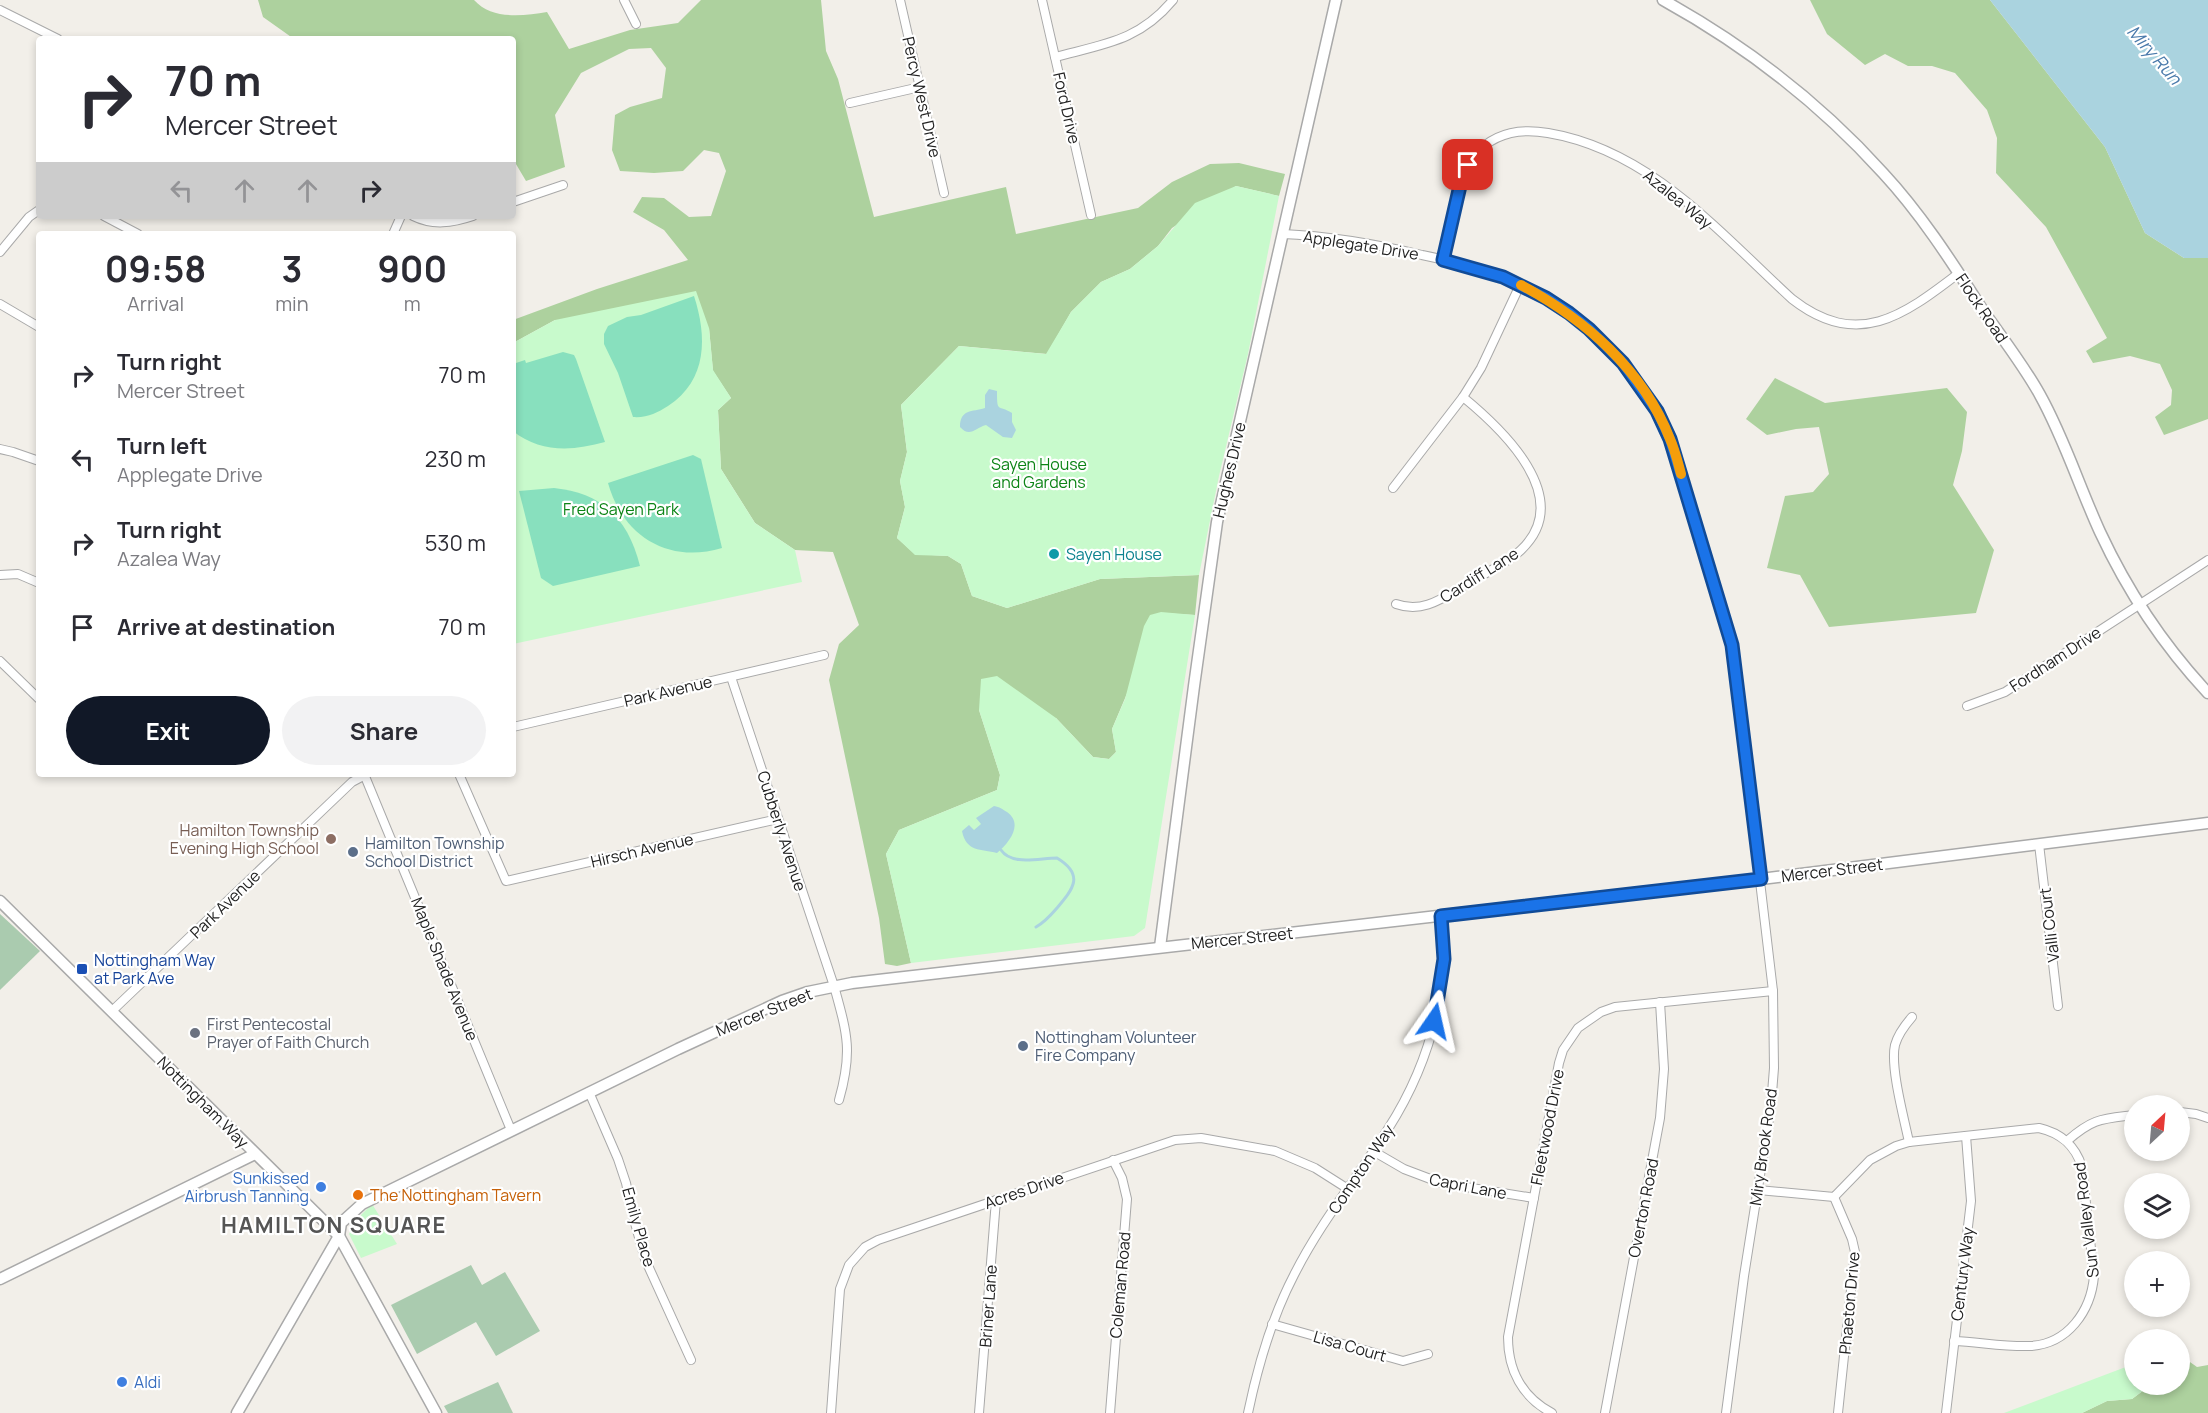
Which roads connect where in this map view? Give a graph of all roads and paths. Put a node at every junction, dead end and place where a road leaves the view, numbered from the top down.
1 (624, 0) edge
2 (900, 0) edge
3 (1042, 0) edge
4 (1173, 0) edge
5 (1336, 0) edge
6 (1663, 0) edge
7 (0, 10) edge
8 (636, 24) dead end
9 (52, 36) edge
10 (1055, 57) junction
11 (920, 87) junction
12 (850, 103) dead end
13 (563, 185) dead end
14 (944, 193) dead end
15 (516, 201) edge
16 (36, 212) edge
17 (1091, 215) dead end
18 (110, 219) edge
19 (419, 219) edge
20 (462, 219) edge
21 (132, 231) edge
22 (1283, 234) junction
23 (0, 252) edge
24 (1443, 260) junction
25 (1959, 273) junction
26 (1520, 285) junction
27 (0, 304) edge
28 (36, 325) edge
29 (1463, 397) junction
30 (0, 449) edge
31 (36, 460) edge
32 (1393, 488) dead end
33 (2208, 560) edge
34 (0, 575) edge
35 (36, 582) edge
36 (1396, 604) dead end
37 (2140, 605) junction
38 (824, 655) dead end
39 (0, 661) edge
40 (731, 677) junction
41 (2208, 693) edge
42 (36, 696) edge
43 (1967, 706) dead end
44 (516, 726) edge
45 (360, 777) edge
46 (366, 777) edge
47 (460, 777) edge
48 (778, 819) junction
49 (2208, 823) edge
50 (2039, 844) junction
51 (1761, 879) junction
52 (0, 902) edge
53 (1441, 916) junction
54 (1160, 947) junction
55 (834, 986) junction
56 (1773, 991) junction
57 (1660, 1002) junction
58 (2058, 1006) dead end
59 (112, 1011) junction
60 (1912, 1017) dead end
61 (589, 1092) junction
62 (839, 1100) dead end
63 (2190, 1113) edge
64 (2124, 1116) edge
65 (2208, 1118) edge
66 (511, 1130) junction
67 (1966, 1136) junction
68 (2067, 1141) junction
69 (1909, 1142) junction
70 (1373, 1151) junction
71 (255, 1154) junction
72 (1113, 1160) junction
73 (1348, 1189) junction
74 (1758, 1190) junction
75 (1834, 1197) junction
76 (1534, 1198) junction
77 (996, 1200) junction
78 (339, 1236) junction
79 (0, 1279) edge
80 (1272, 1324) junction
81 (1954, 1341) junction
82 (1428, 1354) dead end
83 (692, 1360) dead end
84 (237, 1413) edge
85 (436, 1413) edge
86 (831, 1413) edge
87 (979, 1413) edge
88 (1110, 1413) edge
89 (1248, 1413) edge
90 (1552, 1413) edge
91 (1605, 1413) edge
92 (1726, 1413) edge
93 (1838, 1413) edge
94 (1946, 1413) edge

1 - 8 street
2 - 11 street, Percy West Drive
3 - 10 street, Ford Drive
4 - 10 street
5 - 22 street, Hughes Drive
6 - 25 street, Flock Road
7 - 9 street
10 - 17 street, Ford Drive
11 - 12 street
11 - 14 street, Percy West Drive
13 - 15 street
16 - 23 street
18 - 21 street
19 - 20 street
22 - 24 street, Applegate Drive
22 - 54 street, Hughes Drive
24 - 25 street, Azalea Way
24 - 26 street, Applegate Drive
25 - 37 street, Flock Road
26 - 29 street
26 - 51 street, Applegate Drive
27 - 28 street
29 - 32 street
29 - 36 street, Cardiff Lane
30 - 31 street
33 - 37 street, Fordham Drive
34 - 35 street
37 - 41 street, Flock Road
37 - 43 street, Fordham Drive
38 - 40 street, Park Avenue
39 - 42 street
40 - 44 street, Park Avenue
40 - 48 street, Cubberly Avenue
45 - 59 street, Park Avenue
46 - 66 street, Maple Shade Avenue
47 - 48 street, Hirsch Avenue
48 - 55 street, Cubberly Avenue
49 - 50 street, Mercer Street
50 - 51 street, Mercer Street
50 - 58 street, Valli Court
51 - 53 street, Mercer Street
51 - 56 street, Miry Brook Road
52 - 59 street, Nottingham Way
53 - 54 street, Mercer Street
53 - 70 street, Compton Way
54 - 55 street, Mercer Street
55 - 61 street, Mercer Street
55 - 62 street, Cubberly Avenue
56 - 57 street, Fleetwood Drive
56 - 74 street, Miry Brook Road
57 - 76 street, Fleetwood Drive
57 - 91 street, Overton Road
59 - 71 street, Nottingham Way
60 - 69 street
61 - 66 street, Mercer Street
61 - 83 street, Emily Place
63 - 65 street
64 - 68 street
66 - 78 street, Mercer Street
67 - 68 street, Sun Valley Road
67 - 69 street, Sun Valley Road
67 - 81 street, Century Way
68 - 81 street, Sun Valley Road
69 - 75 street, Sun Valley Road
70 - 73 street, Compton Way
70 - 76 street, Capri Lane
71 - 78 street, Nottingham Way
71 - 79 street
72 - 73 street, Acres Drive
72 - 77 street, Acres Drive
72 - 88 street, Coleman Road
73 - 80 street, Compton Way
74 - 75 street
74 - 92 street, Miry Brook Road
75 - 93 street, Phaeton Drive
76 - 90 street, Fleetwood Drive
77 - 86 street, Acres Drive
77 - 87 street, Briner Lane
78 - 84 street, Mercer Street
78 - 85 street, Nottingham Way
80 - 82 street, Lisa Court
80 - 89 street, Compton Way
81 - 94 street, Century Way

